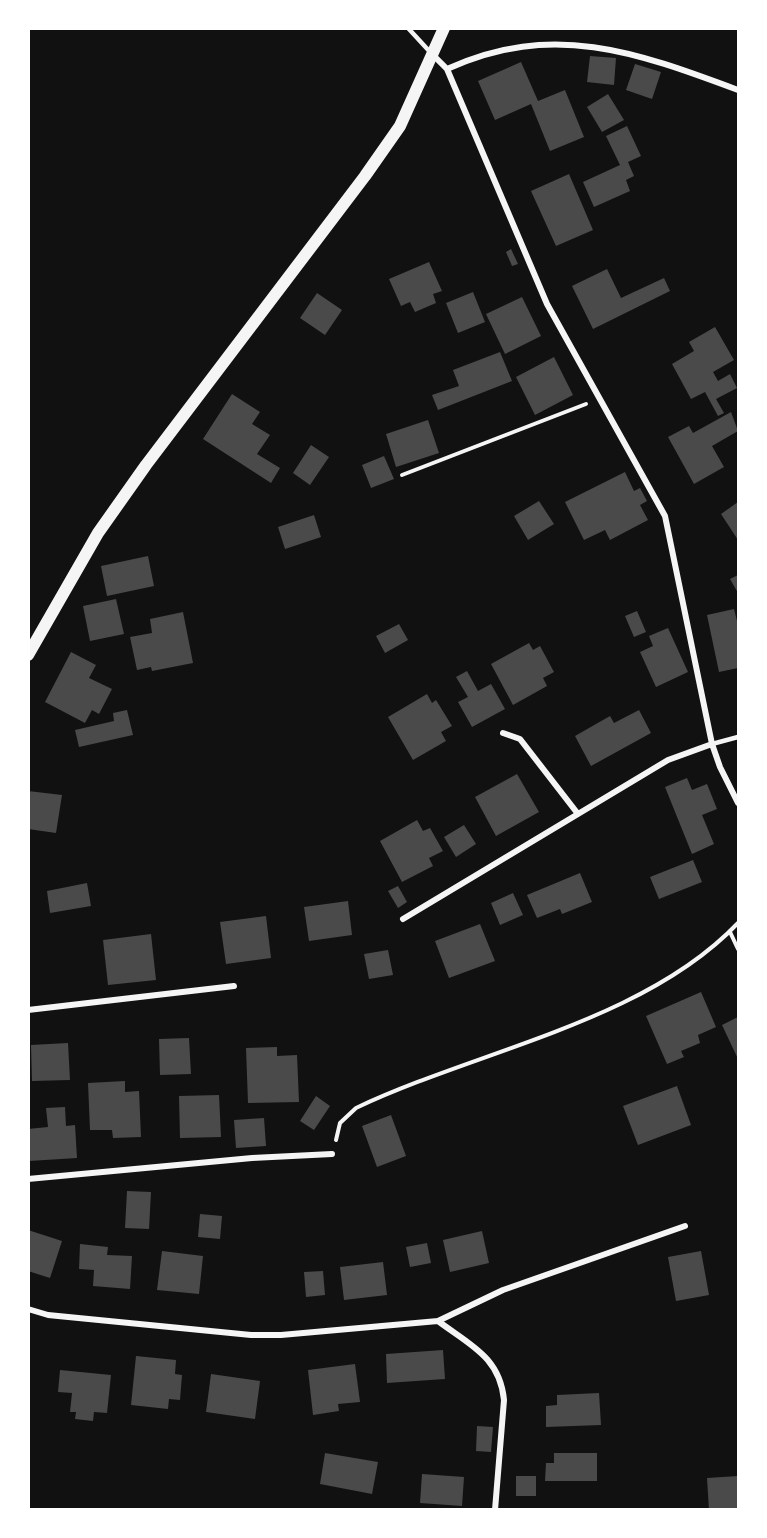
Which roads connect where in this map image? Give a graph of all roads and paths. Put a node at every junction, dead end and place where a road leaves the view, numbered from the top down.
1 (408, 28) edge
2 (444, 28) edge
3 (432, 54) junction
4 (447, 69) junction
5 (738, 90) edge
6 (598, 399) junction
7 (402, 475) dead end
8 (28, 655) edge
9 (503, 733) dead end
10 (738, 737) edge
11 (712, 744) junction
12 (738, 803) edge
13 (578, 814) junction
14 (403, 919) dead end
15 (738, 923) edge
16 (730, 932) junction
17 (738, 949) edge
18 (234, 986) dead end
19 (28, 1010) edge
20 (332, 1154) joint
21 (28, 1179) edge
22 (685, 1226) dead end
23 (28, 1309) edge
24 (438, 1322) junction
25 (495, 1509) edge

1 - 3 lane
2 - 3 main road
3 - 4 street
3 - 8 main road
4 - 5 street
4 - 6 street
6 - 7 path
6 - 11 street
9 - 13 street
10 - 11 lane
11 - 12 street
11 - 13 street
13 - 14 street
15 - 16 path
16 - 17 path
16 - 20 path
18 - 19 street
20 - 21 street
22 - 24 street
23 - 24 street
24 - 25 street

